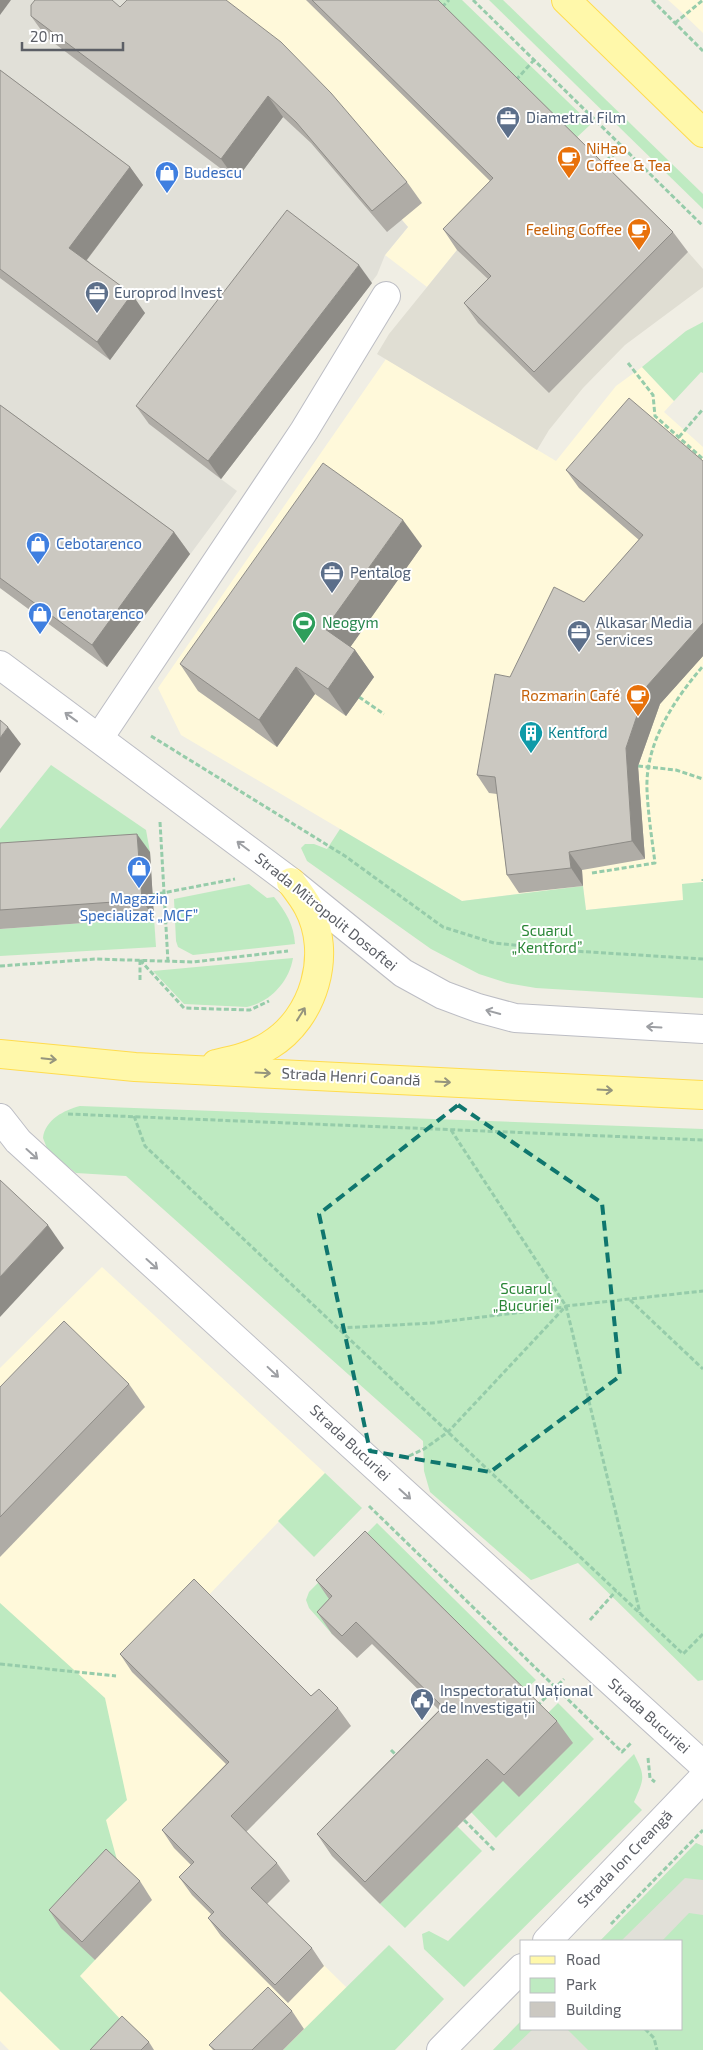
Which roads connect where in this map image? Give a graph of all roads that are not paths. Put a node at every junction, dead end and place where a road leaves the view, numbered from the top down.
1 (566, 0) edge
2 (703, 133) edge
3 (386, 296) dead end
4 (0, 665) edge
5 (99, 738) junction
6 (291, 882) junction
7 (703, 1029) edge
8 (0, 1054) edge
9 (182, 1069) junction
10 (703, 1094) edge
11 (0, 1118) edge
12 (703, 1765) edge
13 (703, 1778) edge
14 (548, 1940) edge
15 (520, 1970) edge
16 (441, 2050) edge

1 - 2 main road
3 - 5 street
5 -> 4 street, Strada Mitropolit Dosoftei
6 -> 5 street, Strada Mitropolit Dosoftei
7 -> 6 street, Strada Mitropolit Dosoftei
9 -> 6 main road
8 -> 9 main road, Strada Henri Coandă
9 -> 10 main road, Strada Henri Coandă
11 -> 12 street, Strada Bucuriei
13 - 14 street, Strada Ion Creangă
15 - 16 street

